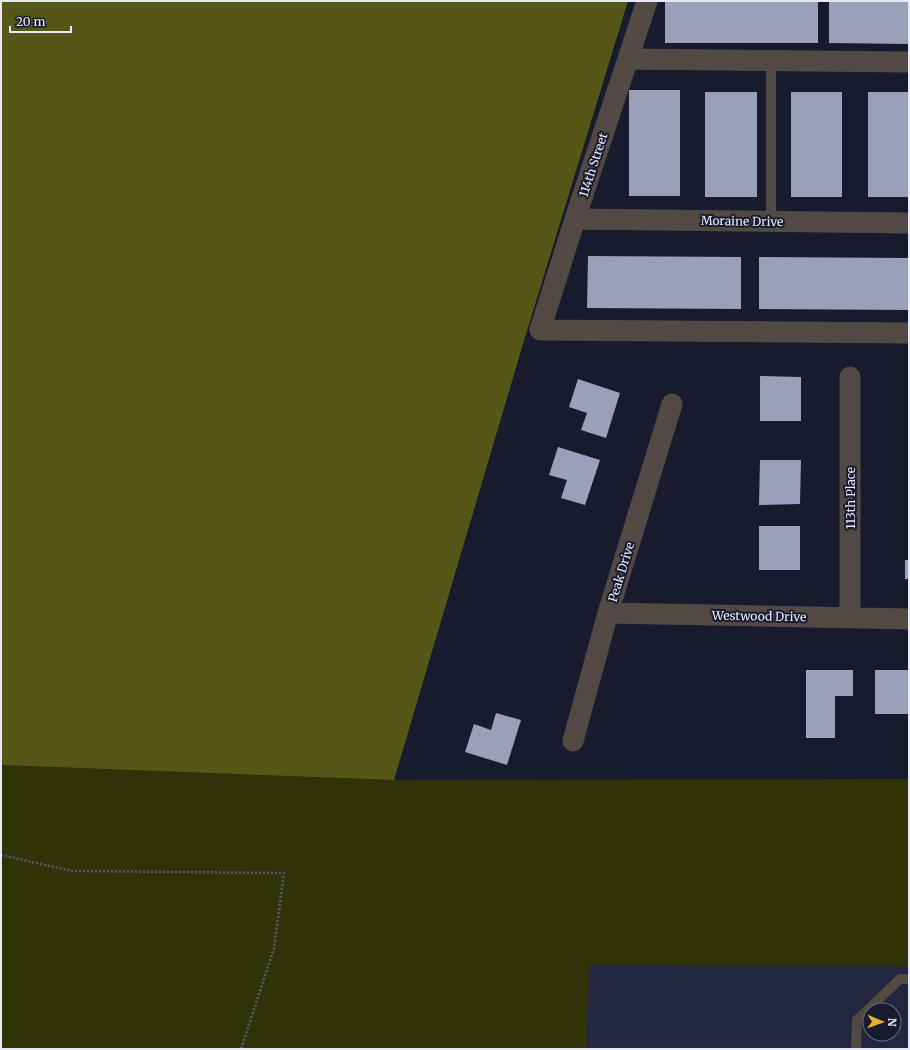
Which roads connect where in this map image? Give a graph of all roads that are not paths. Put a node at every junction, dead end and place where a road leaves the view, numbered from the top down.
1 (647, 1) edge
2 (628, 59) junction
3 (771, 60) junction
4 (909, 62) edge
5 (575, 219) junction
6 (771, 222) junction
7 (909, 223) edge
8 (909, 333) edge
9 (850, 377) dead end
10 (672, 404) dead end
11 (608, 613) junction
12 (850, 618) junction
13 (909, 619) edge
14 (573, 741) dead end
15 (909, 979) edge
16 (856, 1049) edge

1 - 2 street, 114th Street
2 - 3 street
2 - 5 street, 114th Street
3 - 4 street
3 - 6 lane
5 - 6 street, Moraine Drive
5 - 8 street, 114th Street
6 - 7 street, Moraine Drive
9 - 12 street, 113th Place
10 - 11 street, Peak Drive
11 - 12 street, Westwood Drive
11 - 14 street, Peak Drive
12 - 13 street, Westwood Drive
15 - 16 lane

